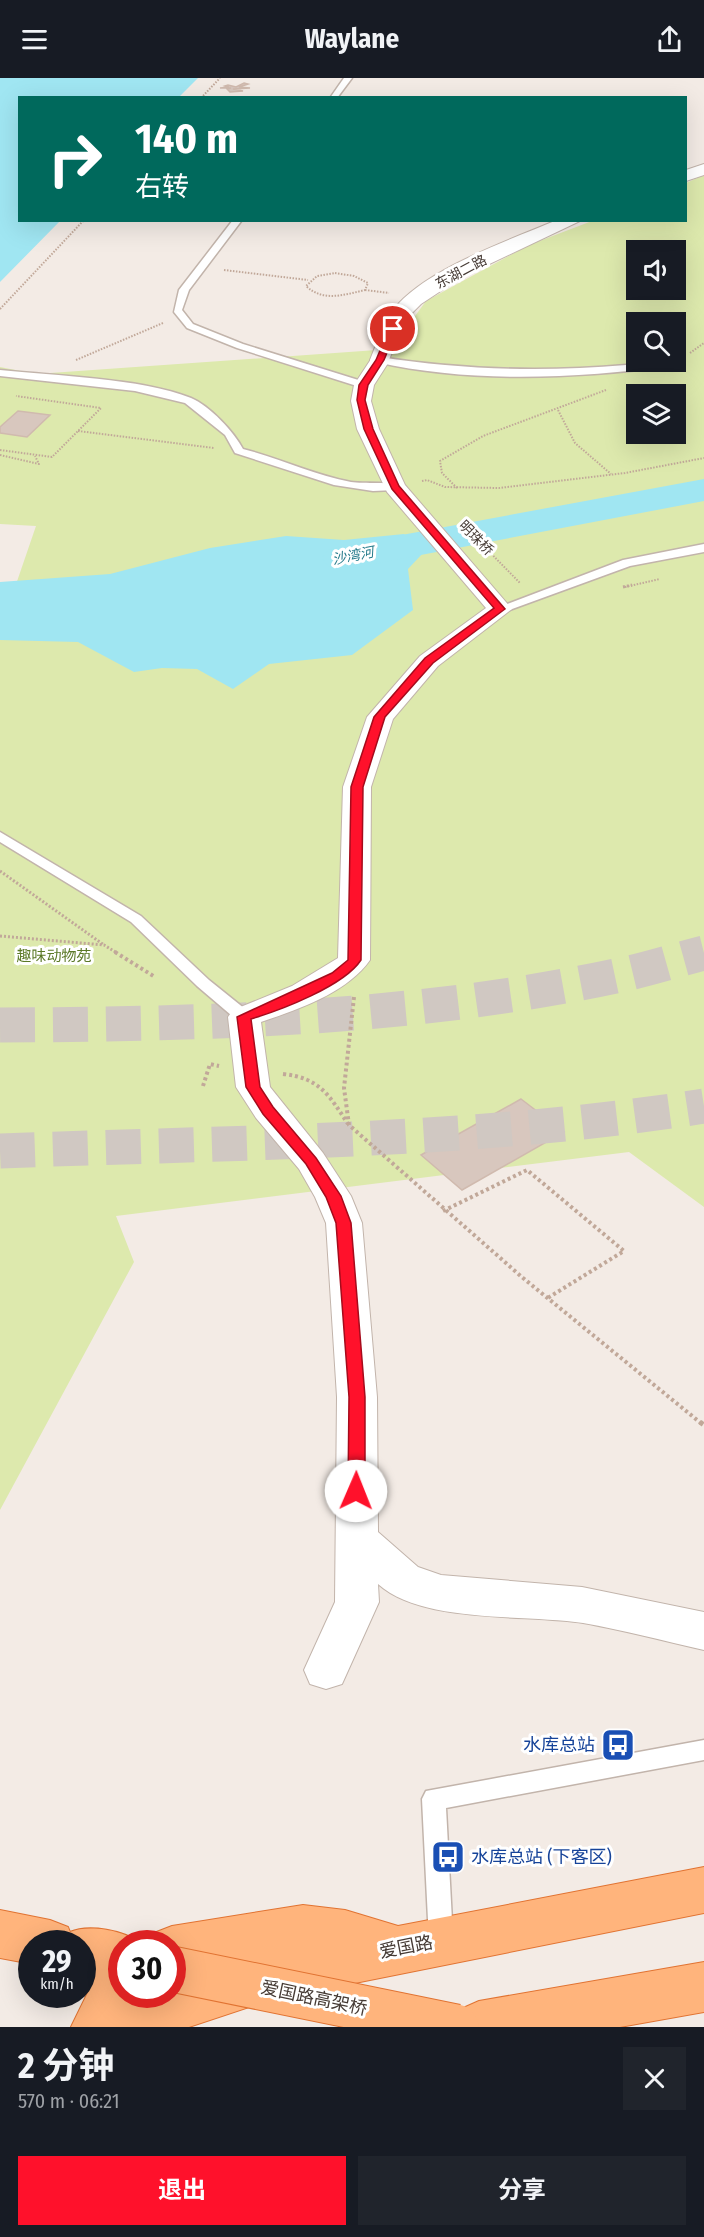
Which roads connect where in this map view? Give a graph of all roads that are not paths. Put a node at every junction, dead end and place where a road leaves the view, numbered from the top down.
1 (348, 78) edge
2 (334, 96) edge
3 (704, 169) edge
4 (687, 176) edge
5 (236, 222) edge
6 (569, 222) edge
7 (380, 360) junction
8 (626, 369) edge
9 (0, 373) edge
10 (364, 385) junction
11 (395, 487) junction
12 (704, 548) edge
13 (500, 609) junction
14 (0, 836) edge
15 (244, 1017) junction
16 (356, 1538) junction
17 (704, 1631) edge
18 (326, 1670) dead end
19 (704, 1750) edge
20 (704, 1890) edge
21 (0, 1934) edge
22 (18, 1938) edge
23 (420, 1945) junction
24 (186, 1946) edge
25 (186, 1972) edge
26 (704, 1987) edge
27 (108, 2005) edge
28 (97, 2027) edge
29 (114, 2027) edge
30 (456, 2027) edge
31 (480, 2027) edge

1 - 2 lane
3 - 4 street
5 - 10 lane
6 - 7 street, 东湖二路
7 - 8 lane
7 - 10 street, 东湖二路
9 - 11 lane
10 - 11 street, 明珠桥
11 - 13 street, 明珠桥
12 - 13 lane
13 - 15 street
14 - 15 lane
15 - 16 street
16 - 17 street
16 - 18 street
19 - 23 lane
20 - 23 highway, 爱国路
21 - 22 highway
23 - 24 highway
23 - 29 highway, 爱国路
25 - 30 highway, 爱国路高架桥, bridge
26 - 31 highway
27 - 28 highway

